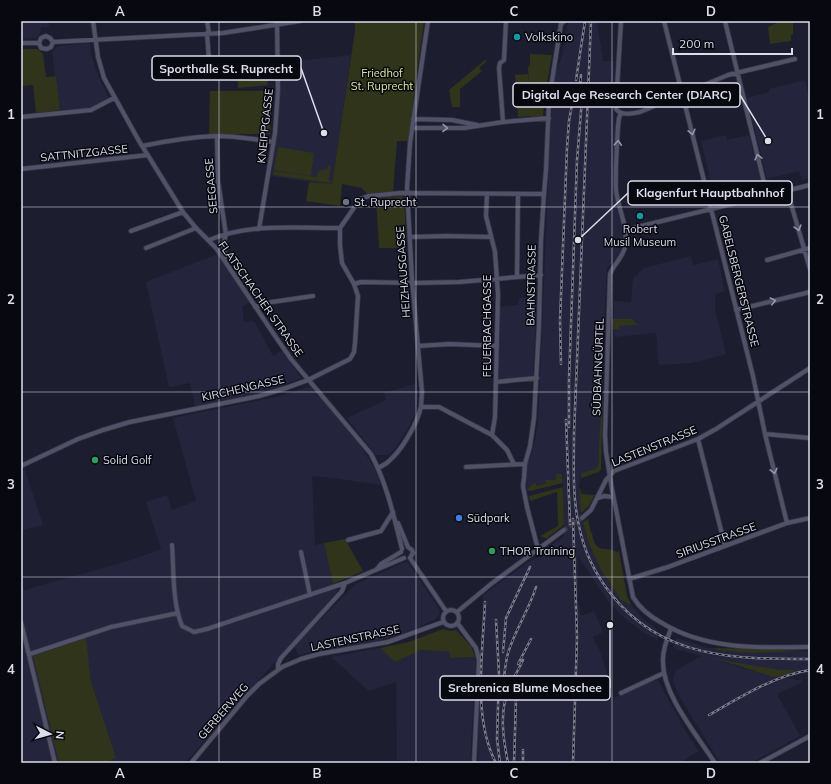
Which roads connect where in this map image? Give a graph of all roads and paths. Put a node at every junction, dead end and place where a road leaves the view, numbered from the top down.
1 (93, 21) edge
2 (206, 21) edge
3 (300, 21) edge
4 (428, 21) edge
5 (506, 21) edge
6 (564, 21) edge
7 (621, 21) edge
8 (664, 21) edge
9 (724, 21) edge
10 (277, 23) edge
11 (208, 33) junction
12 (95, 39) junction
13 (53, 42) junction
14 (21, 43) edge
15 (39, 43) junction
16 (795, 59) dead end
17 (210, 73) dead end
18 (737, 73) junction
19 (682, 94) junction
20 (114, 98) junction
21 (621, 113) junction
22 (21, 117) edge
23 (549, 118) junction
24 (413, 119) junction
25 (503, 122) junction
26 (477, 125) junction
27 (412, 128) junction
28 (217, 136) junction
29 (273, 142) junction
30 (142, 146) junction
31 (148, 155) junction
32 (21, 169) edge
33 (810, 185) edge
34 (787, 190) junction
35 (407, 193) junction
36 (487, 194) junction
37 (518, 194) junction
38 (544, 194) junction
39 (767, 195) junction
40 (712, 209) junction
41 (183, 212) junction
42 (196, 228) junction
43 (259, 228) junction
44 (340, 228) junction
45 (626, 230) junction
46 (131, 231) dead end
47 (226, 235) junction
48 (491, 236) junction
49 (410, 237) junction
50 (209, 240) junction
51 (146, 248) dead end
52 (810, 248) edge
53 (804, 250) junction
54 (767, 260) dead end
55 (226, 262) junction
56 (810, 269) edge
57 (541, 275) junction
58 (517, 277) junction
59 (497, 280) junction
60 (413, 283) junction
61 (354, 284) junction
62 (810, 292) edge
63 (314, 296) dead end
64 (255, 307) junction
65 (736, 310) junction
66 (418, 346) junction
67 (497, 346) junction
68 (810, 368) edge
69 (537, 378) junction
70 (308, 380) junction
71 (496, 382) junction
72 (759, 401) junction
73 (421, 407) junction
74 (764, 434) junction
75 (492, 435) junction
76 (810, 438) edge
77 (698, 439) junction
78 (514, 464) junction
79 (525, 464) junction
80 (21, 466) edge
81 (466, 467) dead end
82 (378, 468) junction
83 (610, 475) junction
84 (613, 496) junction
85 (597, 498) junction
86 (393, 512) junction
87 (395, 518) junction
88 (582, 518) tunnel mouth
89 (810, 518) edge
90 (787, 523) junction
91 (564, 530) tunnel mouth
92 (348, 540) dead end
93 (172, 545) dead end
94 (725, 546) junction
95 (408, 547) junction
96 (538, 549) junction
97 (402, 551) junction
98 (301, 552) dead end
99 (404, 558) junction
100 (410, 558) junction
101 (376, 569) junction
102 (629, 579) junction
103 (345, 583) junction
104 (310, 595) junction
105 (446, 611) junction
106 (457, 612) junction
107 (178, 613) junction
108 (21, 622) edge
109 (443, 622) junction
110 (458, 624) junction
111 (670, 629) junction
112 (810, 647) edge
113 (30, 654) junction
114 (278, 670) junction
115 (272, 674) joint
116 (664, 674) junction
117 (621, 693) dead end
118 (810, 736) edge
119 (55, 763) edge
120 (190, 763) edge
121 (474, 763) edge
122 (713, 763) edge
123 (760, 763) edge

1 - 12 street, FLATSCHACHER STRASSE
2 - 11 street
3 - 10 street
4 - 24 street, HEIZHAUSGASSE
5 - 25 street
6 - 23 street, BAHNSTRASSE
7 - 21 street
8 - 19 street, GABELSBERGERSTRASSE
9 - 18 street
10 - 11 street
10 - 29 street, KNEIPPGASSE
11 - 12 street
11 - 17 street
12 - 13 street
12 - 20 street, FLATSCHACHER STRASSE
13 - 15 street
13 - 15 street
14 - 15 street
16 - 18 street
18 - 19 street
39 -> 18 street
19 - 21 street
19 -> 40 street, GABELSBERGERSTRASSE
20 - 22 street
20 - 30 street, FLATSCHACHER STRASSE
45 -> 21 street, SÜDBAHNGÜRTEL
23 - 25 street
23 - 38 street, BAHNSTRASSE
24 - 26 street
24 - 27 street, HEIZHAUSGASSE
25 - 26 street
27 -> 26 street
27 - 35 street, HEIZHAUSGASSE
28 - 29 street
28 - 30 street
28 - 47 street, SEEGASSE
29 - 43 street, KNEIPPGASSE
30 - 31 street, FLATSCHACHER STRASSE
31 - 32 street, SATTNITZGASSE
31 - 41 street, FLATSCHACHER STRASSE
33 - 34 street
34 - 39 street
34 -> 53 street
35 - 36 street
35 - 44 street
35 - 49 street, HEIZHAUSGASSE
36 - 37 street
36 - 48 street, FEUERBACHGASSE
37 - 38 street
37 - 58 street
38 - 57 street, BAHNSTRASSE
39 - 40 street
40 - 45 street
40 - 65 street, GABELSBERGERSTRASSE
41 - 42 street, FLATSCHACHER STRASSE
41 - 46 street
42 - 50 street, FLATSCHACHER STRASSE
42 - 51 street
43 - 44 street
43 - 47 street
44 - 61 street, KIRCHENGASSE
45 - 83 street, SÜDBAHNGÜRTEL
47 - 50 street
47 - 55 street, SEEGASSE
48 - 49 street
48 - 59 street, FEUERBACHGASSE
49 - 60 street, HEIZHAUSGASSE
50 - 55 street, FLATSCHACHER STRASSE
52 - 53 street
53 - 54 street
53 - 56 street
55 - 64 street, FLATSCHACHER STRASSE
57 - 58 street
57 - 69 street, BAHNSTRASSE
58 - 59 street
59 - 60 street
59 - 67 street, FEUERBACHGASSE
60 - 61 street
60 - 66 street, HEIZHAUSGASSE
61 - 70 street, KIRCHENGASSE
65 -> 62 street
63 - 64 street
64 - 70 street, FLATSCHACHER STRASSE
65 - 72 street, GABELSBERGERSTRASSE
66 - 67 street
66 - 73 street, HEIZHAUSGASSE
67 - 71 street, FEUERBACHGASSE
68 - 72 street, LASTENSTRASSE
69 - 71 street
69 - 79 street, BAHNSTRASSE
70 - 80 street, KIRCHENGASSE
70 - 82 street, FLATSCHACHER STRASSE
71 - 75 street, FEUERBACHGASSE
72 - 74 street, GABELSBERGERSTRASSE
72 - 77 street, LASTENSTRASSE
73 - 75 street
73 - 82 street
74 - 76 street
74 -> 90 street, GABELSBERGERSTRASSE
75 - 78 street
77 - 83 street, LASTENSTRASSE
77 - 94 street
78 - 79 street
78 - 81 street
79 - 96 street, BAHNSTRASSE
82 - 86 street, FLATSCHACHER STRASSE
83 - 84 street, SÜDBAHNGÜRTEL
83 - 85 street, LASTENSTRASSE
84 - 85 street
84 - 102 street, SÜDBAHNGÜRTEL
85 - 88 street, LASTENSTRASSE
86 - 87 street, FLATSCHACHER STRASSE
86 - 92 street
87 - 95 street, FLATSCHACHER STRASSE
87 - 97 street, FLATSCHACHER STRASSE
89 - 90 street, SIRIUSSTRASSE
90 - 94 street, SIRIUSSTRASSE
91 - 96 street
93 - 107 street
94 - 102 street, SIRIUSSTRASSE
95 - 97 street
95 - 100 street
96 - 106 street
97 - 99 street
97 - 101 street
98 - 104 street
99 - 100 street
99 - 101 street
100 - 105 street
101 - 103 street
102 - 111 street, SÜDBAHNGÜRTEL
103 - 104 street
103 - 114 street
104 - 107 street
105 - 106 street
105 - 109 street
106 - 110 street
107 - 113 street
108 - 113 street
109 - 110 street
109 - 114 street, LASTENSTRASSE
110 - 121 street
111 - 112 street, SÜDBAHNGÜRTEL
111 - 116 street
113 - 119 street
114 - 115 street, LASTENSTRASSE
115 - 120 street, GERBERWEG
116 - 117 street
116 - 122 street
118 - 123 street

